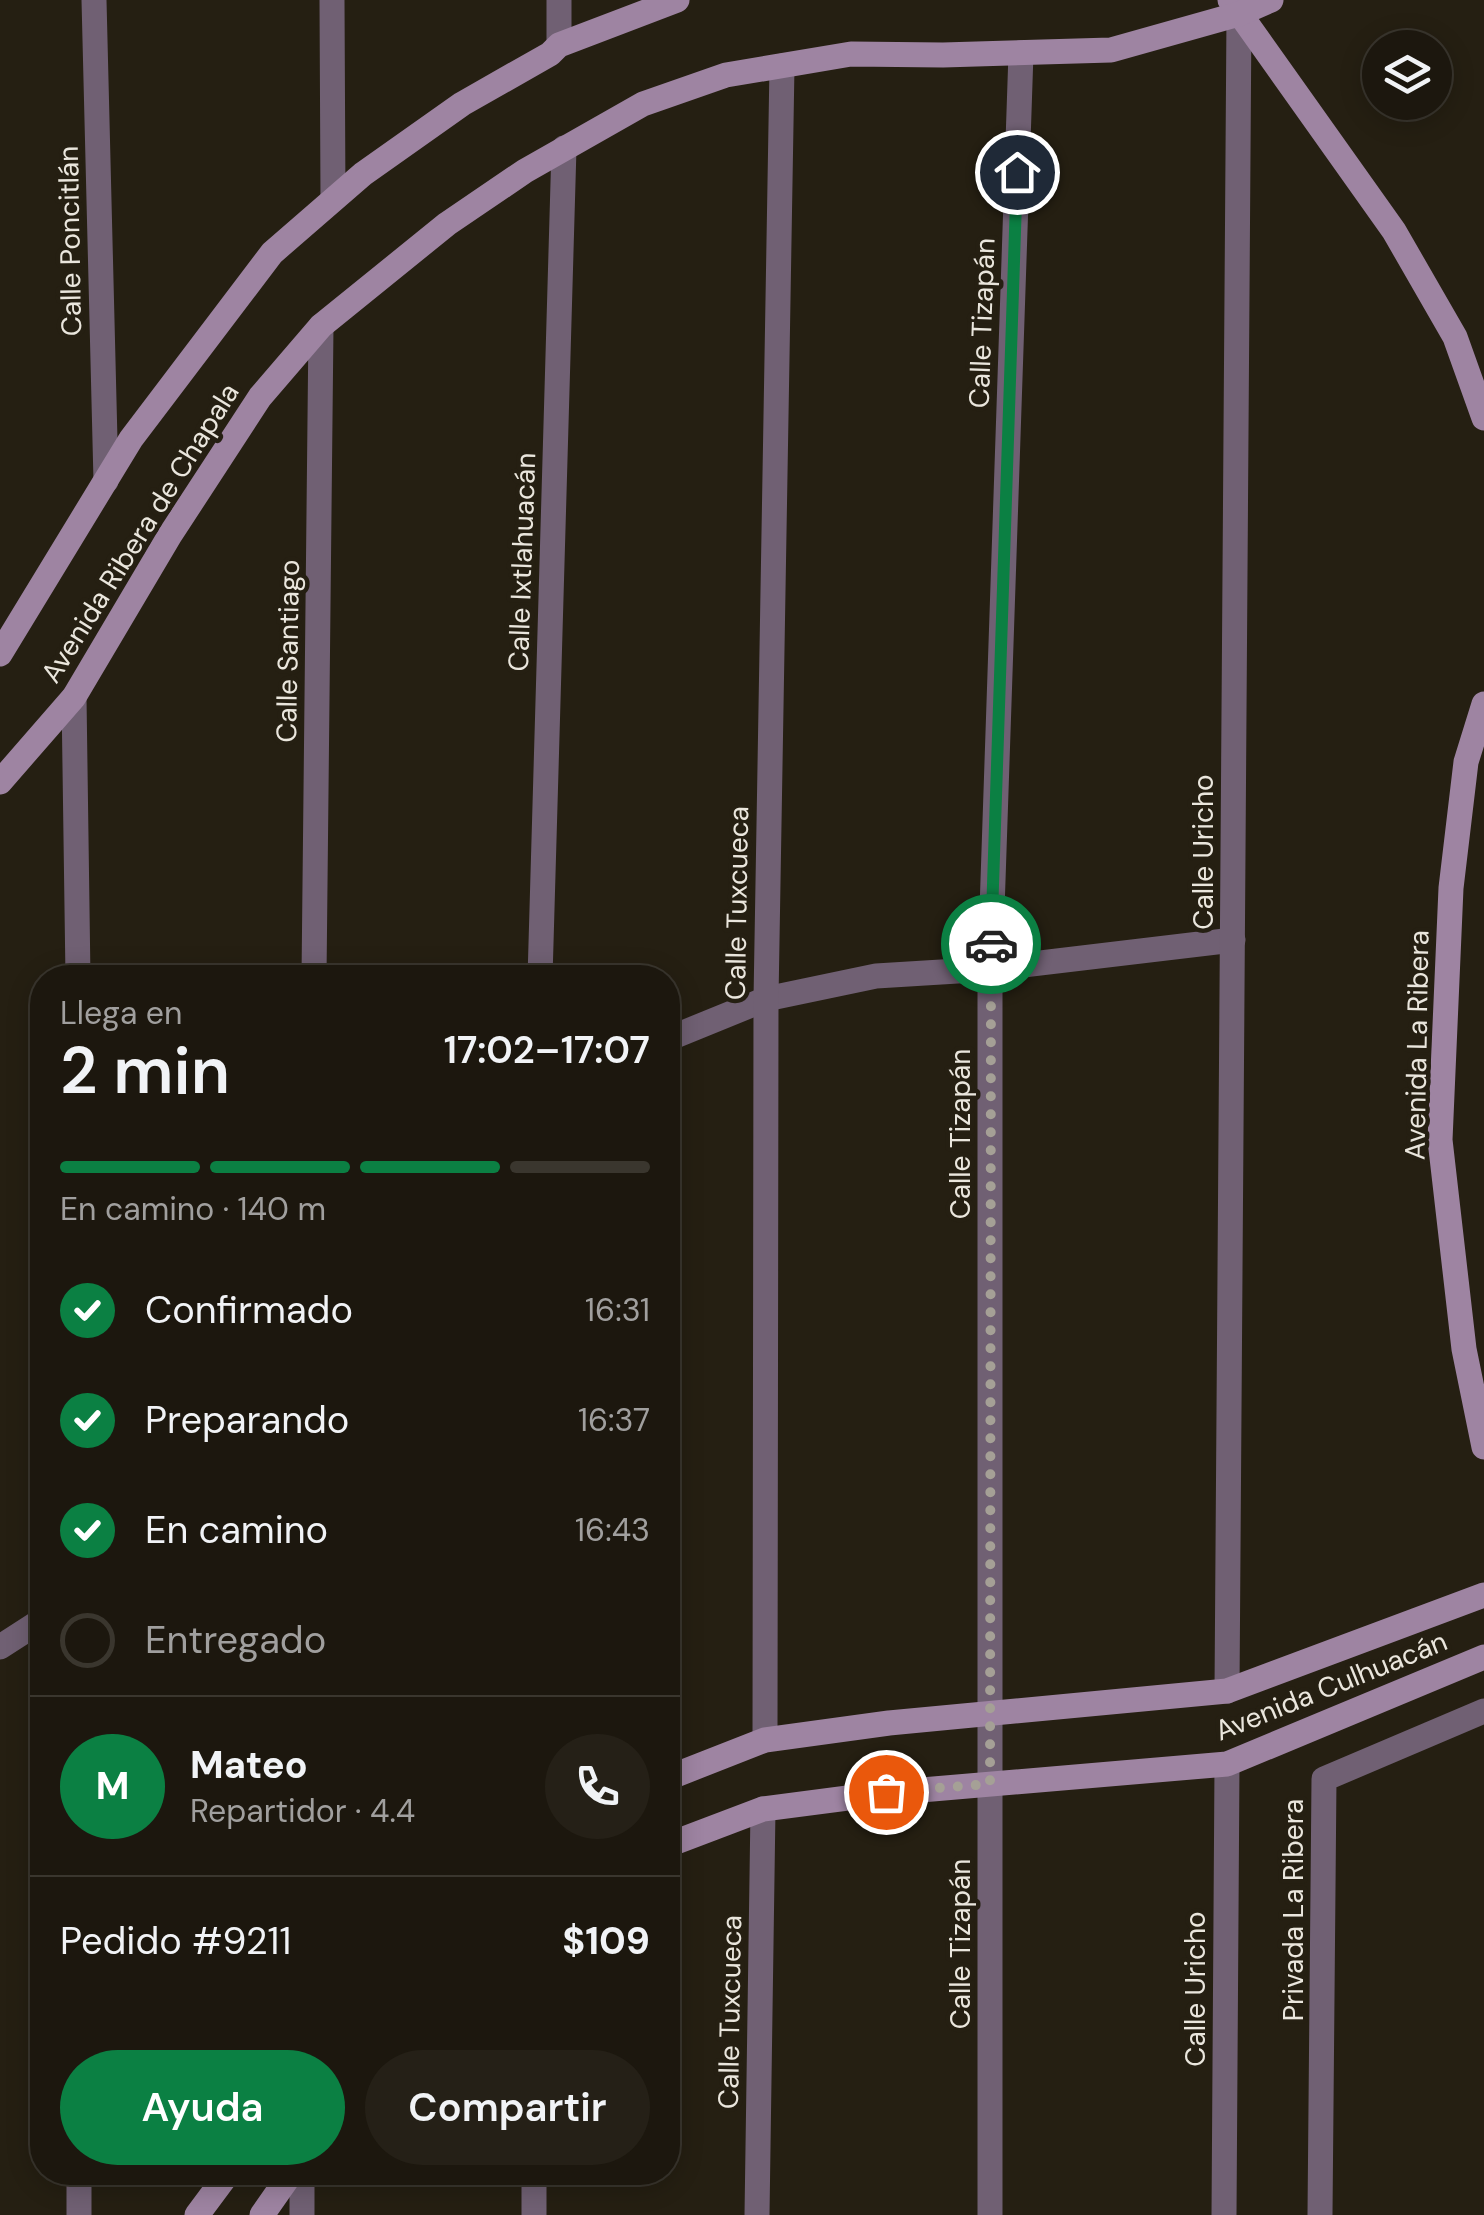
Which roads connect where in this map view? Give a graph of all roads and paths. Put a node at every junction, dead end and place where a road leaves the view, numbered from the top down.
1 (94, 0) edge
2 (332, 0) edge
3 (558, 0) edge
4 (677, 0) edge
5 (1271, 0) edge
6 (1234, 7) edge
7 (558, 46) junction
8 (1021, 53) junction
9 (782, 66) junction
10 (564, 148) junction
11 (333, 199) junction
12 (321, 326) junction
13 (1484, 418) edge
14 (106, 481) junction
15 (0, 654) edge
16 (74, 697) junction
17 (1484, 704) edge
18 (0, 782) edge
19 (1233, 940) junction
20 (78, 965) edge
21 (314, 965) edge
22 (540, 965) edge
23 (990, 969) junction
24 (766, 999) junction
25 (680, 1034) edge
26 (1484, 1447) edge
27 (1484, 1595) edge
28 (30, 1628) edge
29 (0, 1648) edge
30 (1484, 1657) edge
31 (1228, 1690) junction
32 (1484, 1711) edge
33 (990, 1712) junction
34 (764, 1740) junction
35 (1227, 1764) junction
36 (680, 1773) edge
37 (990, 1784) junction
38 (763, 1809) junction
39 (680, 1840) edge
40 (79, 2185) edge
41 (219, 2185) edge
42 (283, 2185) edge
43 (302, 2185) edge
44 (534, 2185) edge
45 (78, 2215) edge
46 (196, 2215) edge
47 (262, 2215) edge
48 (302, 2215) edge
49 (534, 2215) edge
50 (757, 2215) edge
51 (990, 2215) edge
52 (1224, 2215) edge
53 (1320, 2215) edge

1 - 14 street, Calle Poncitlán
2 - 11 street
3 - 7 street
4 - 7 street, Avenida Ribera de Chapala
5 - 6 street, Avenida Ribera de Chapala
6 - 8 street, Avenida Ribera de Chapala
6 - 13 street
6 - 19 street, Calle Uricho
7 - 11 street, Avenida Ribera de Chapala
8 - 9 street, Avenida Ribera de Chapala
8 - 23 street, Calle Tizapán
9 - 10 street, Avenida Ribera de Chapala
9 - 24 street, Calle Tuxcueca
10 - 12 street, Avenida Ribera de Chapala
10 - 22 street, Calle Ixtlahuacán
11 - 14 street, Avenida Ribera de Chapala
12 - 16 street, Avenida Ribera de Chapala
12 - 21 street, Calle Santiago
14 - 15 street, Avenida Ribera de Chapala
16 - 18 street, Avenida Ribera de Chapala
16 - 20 street
17 - 26 street, Avenida La Ribera
19 - 23 street
19 - 31 street, Calle Uricho
23 - 24 street
23 - 33 street, Calle Tizapán
24 - 25 street
24 - 34 street, Calle Tuxcueca
27 - 31 street, Avenida Culhuacán
28 - 29 street
30 - 35 street, Avenida Culhuacán
31 - 33 street, Avenida Culhuacán
32 - 53 street, Privada La Ribera
33 - 34 street, Avenida Culhuacán
33 - 37 street, Calle Tizapán
34 - 36 street, Avenida Culhuacán
35 - 37 street, Avenida Culhuacán
35 - 52 street, Calle Uricho
37 - 38 street, Avenida Culhuacán
37 - 51 street, Calle Tizapán
38 - 39 street, Avenida Culhuacán
38 - 50 street, Calle Tuxcueca
40 - 45 street
41 - 46 street
42 - 47 street
43 - 48 street
44 - 49 street

